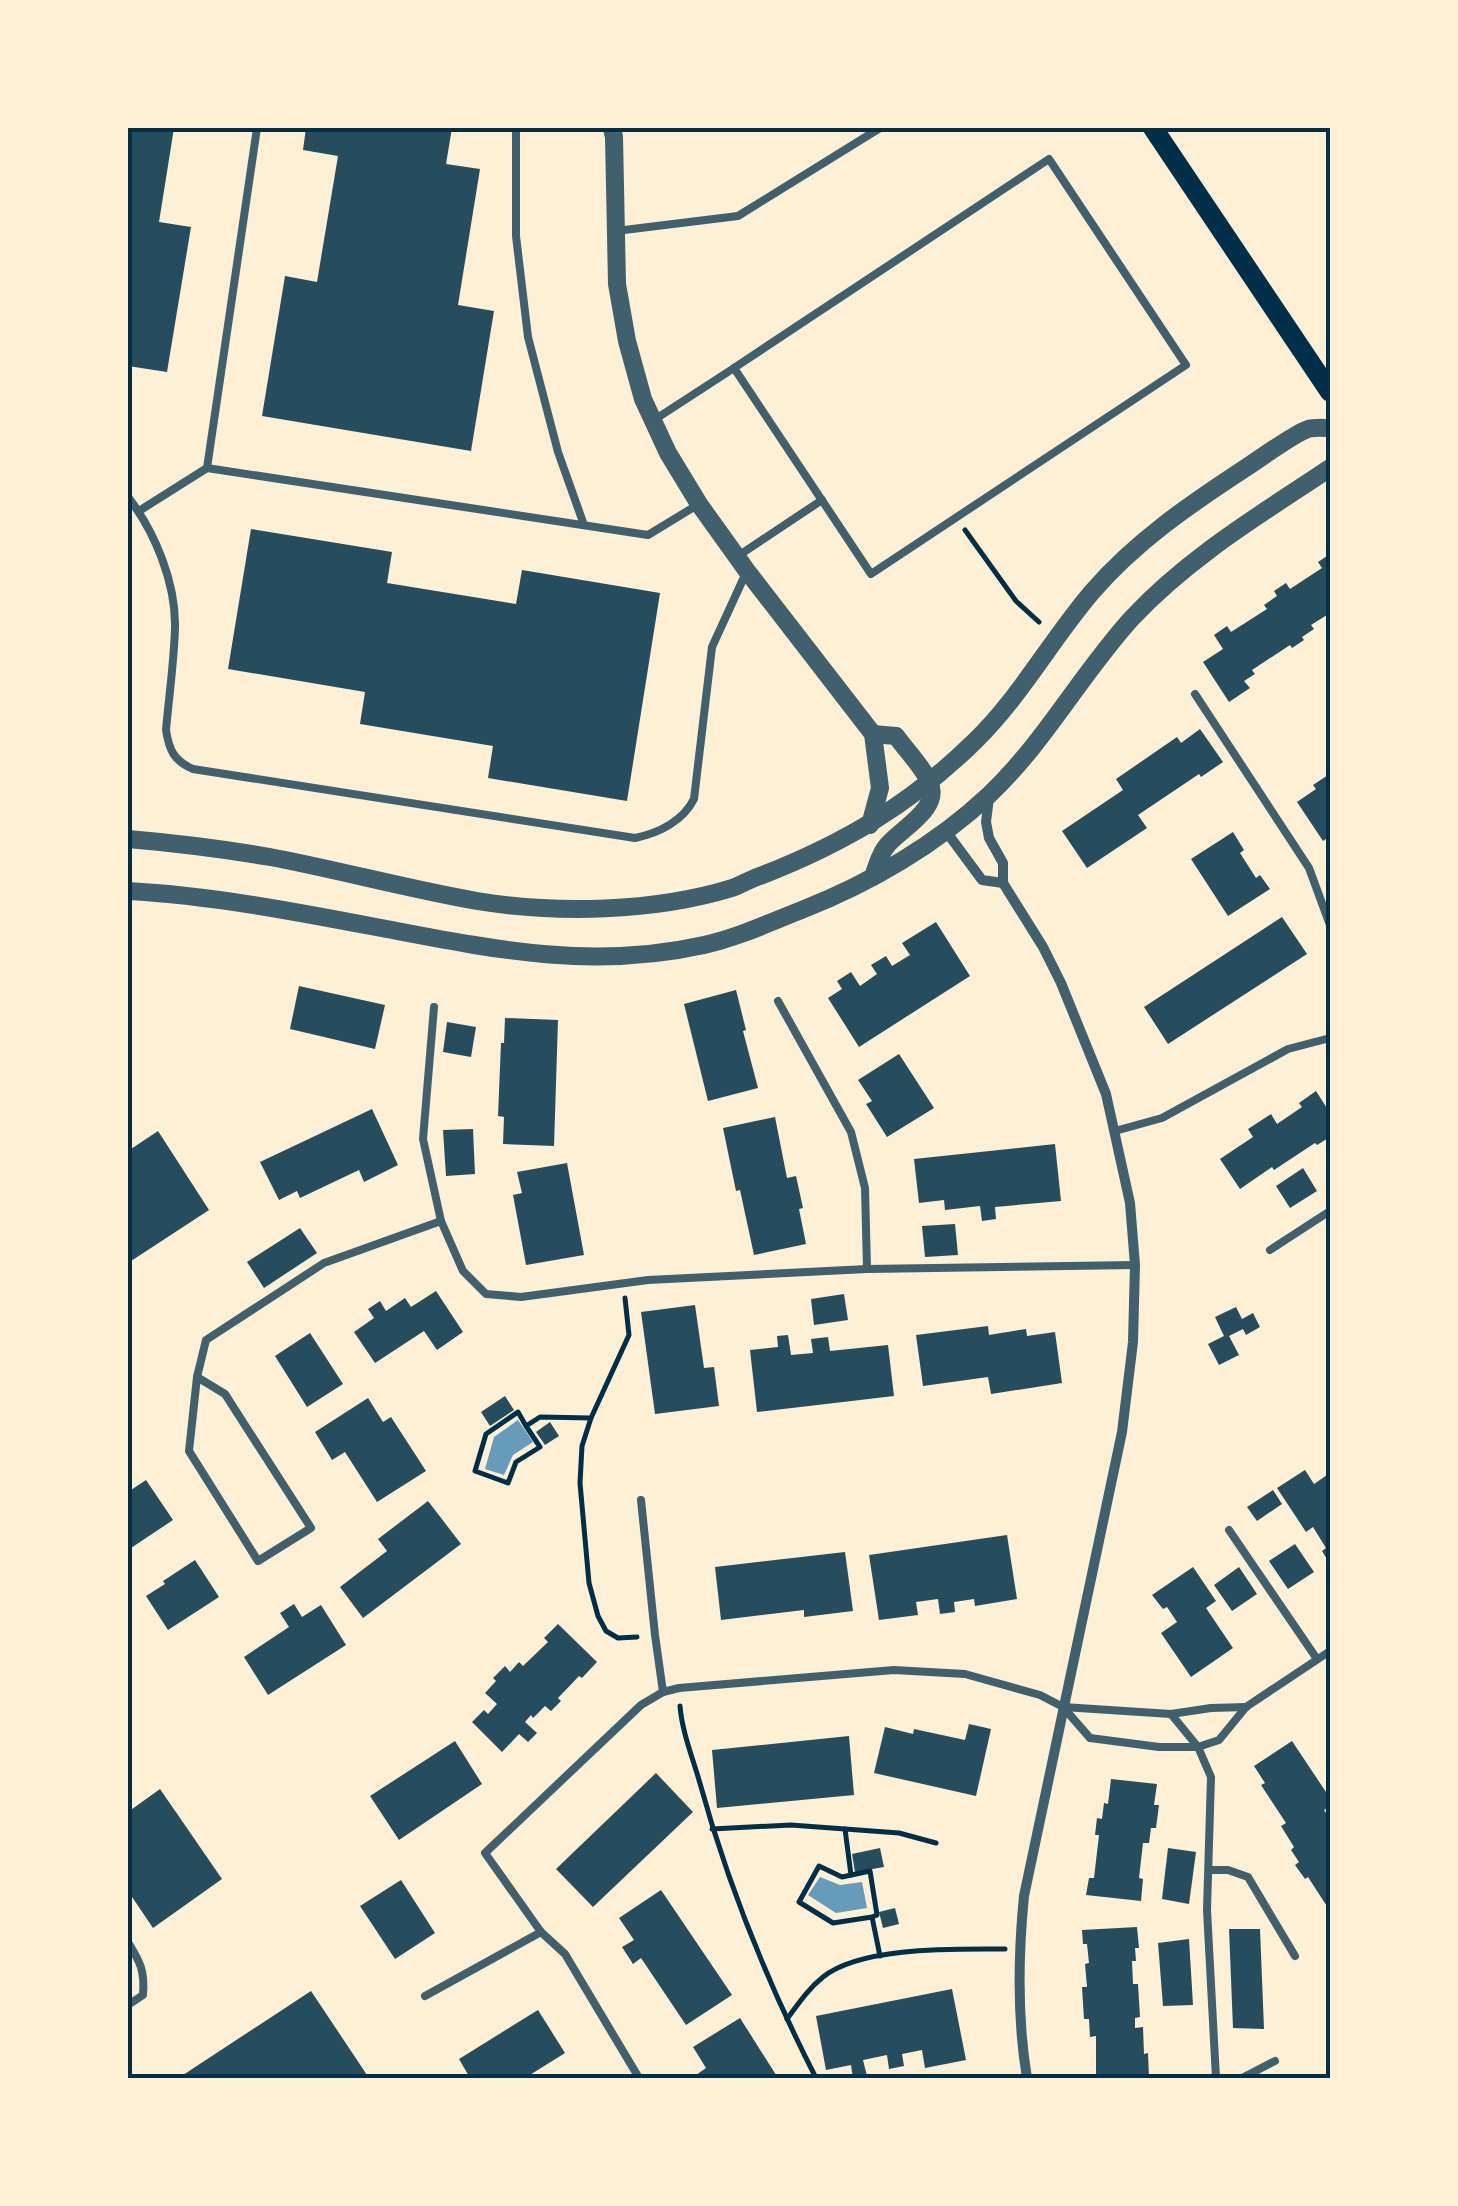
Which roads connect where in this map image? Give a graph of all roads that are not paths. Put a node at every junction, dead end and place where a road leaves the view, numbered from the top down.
1 (257, 128) edge
2 (516, 128) edge
3 (612, 128) edge
4 (880, 128) edge
5 (1153, 128) edge
6 (616, 231) junction
7 (734, 368) junction
8 (1330, 392) edge
9 (652, 420) junction
10 (1330, 428) edge
11 (207, 468) junction
12 (1330, 468) edge
13 (128, 497) edge
14 (822, 500) junction
15 (698, 504) junction
16 (138, 511) junction
17 (584, 526) junction
18 (742, 564) junction
19 (1196, 694) dead end
20 (873, 734) junction
21 (928, 781) junction
22 (989, 795) junction
23 (870, 824) junction
24 (944, 830) junction
25 (128, 839) edge
26 (872, 877) junction
27 (1003, 883) junction
28 (128, 891) edge
29 (1330, 925) edge
30 (778, 1002) dead end
31 (434, 1007) dead end
32 (1330, 1038) edge
33 (1115, 1131) junction
34 (1330, 1210) edge
35 (441, 1222) junction
36 (1270, 1250) dead end
37 (1135, 1265) junction
38 (867, 1269) junction
39 (197, 1376) junction
40 (641, 1500) dead end
41 (1230, 1530) dead end
42 (1330, 1650) edge
43 (1317, 1660) junction
44 (664, 1692) junction
45 (1062, 1707) junction
46 (1246, 1707) junction
47 (1172, 1714) junction
48 (1198, 1748) junction
49 (1210, 1870) junction
50 (541, 1932) junction
51 (128, 1942) edge
52 (1295, 1956) dead end
53 (425, 1996) dead end
54 (128, 2005) edge
55 (1275, 2061) dead end
56 (639, 2078) edge
57 (1027, 2078) edge
58 (1216, 2078) edge
59 (1242, 2078) edge

1 - 11 lane
2 - 17 lane
3 - 6 street
4 - 6 lane
5 - 8 main road
6 - 9 street
7 - 9 lane
7 - 14 lane
7 - 14 lane
9 - 15 street
10 - 21 street
11 - 16 lane
11 - 17 lane
12 - 22 street
13 - 16 lane
14 - 18 lane
15 - 17 lane
15 - 18 street
16 - 18 lane
18 - 20 street
19 - 29 lane
20 - 21 street
20 - 23 street
21 - 23 street
21 - 26 street
22 - 24 street
22 - 27 street
23 - 25 street
24 - 26 street
24 - 27 street
26 - 28 street
27 - 33 street
30 - 38 lane
31 - 35 lane
32 - 33 lane
33 - 37 street
34 - 36 lane
35 - 38 lane
35 - 39 lane
37 - 38 lane
37 - 45 street
39 - 39 lane
40 - 44 lane
41 - 43 lane
42 - 43 lane
43 - 46 lane
44 - 45 lane
44 - 50 lane
45 - 47 lane
45 - 48 lane
45 - 57 street
46 - 47 lane
46 - 48 lane
47 - 48 lane
48 - 49 lane
49 - 52 lane
49 - 58 lane
50 - 53 lane
50 - 56 lane
51 - 54 lane
55 - 59 lane

